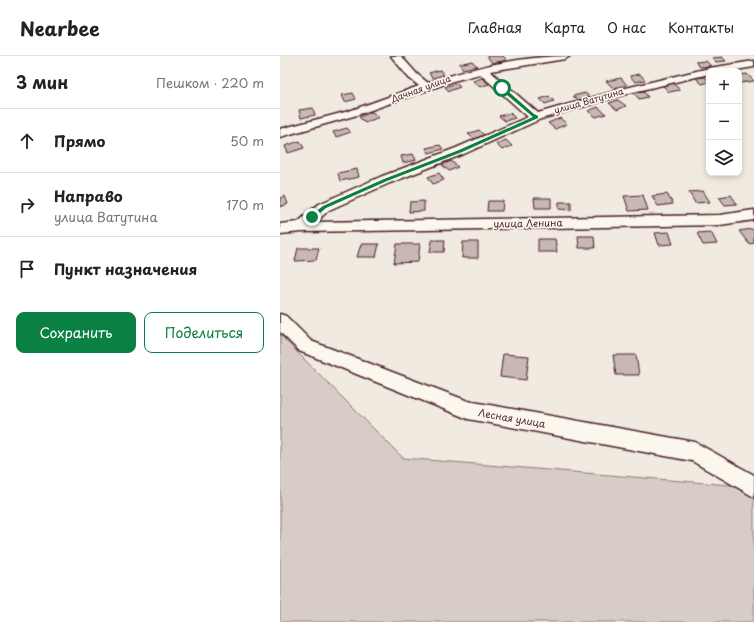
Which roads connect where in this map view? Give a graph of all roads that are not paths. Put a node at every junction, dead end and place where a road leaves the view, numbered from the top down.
1 (396, 56) edge
2 (565, 56) edge
3 (754, 64) edge
4 (729, 68) edge
5 (482, 70) junction
6 (706, 72) edge
7 (426, 88) junction
8 (537, 117) junction
9 (280, 133) edge
10 (754, 215) edge
11 (302, 228) junction
12 (280, 229) edge
13 (280, 321) edge
14 (754, 487) edge

1 - 7 street
2 - 5 street, Дачная улица
3 - 4 street, улица Ватутина
5 - 7 street, Дачная улица
5 - 8 street
6 - 8 street, улица Ватутина
7 - 9 street, Дачная улица
8 - 11 street, улица Ватутина
10 - 11 street, улица Ленина
11 - 12 street, улица Ленина
13 - 14 street, Лесная улица

